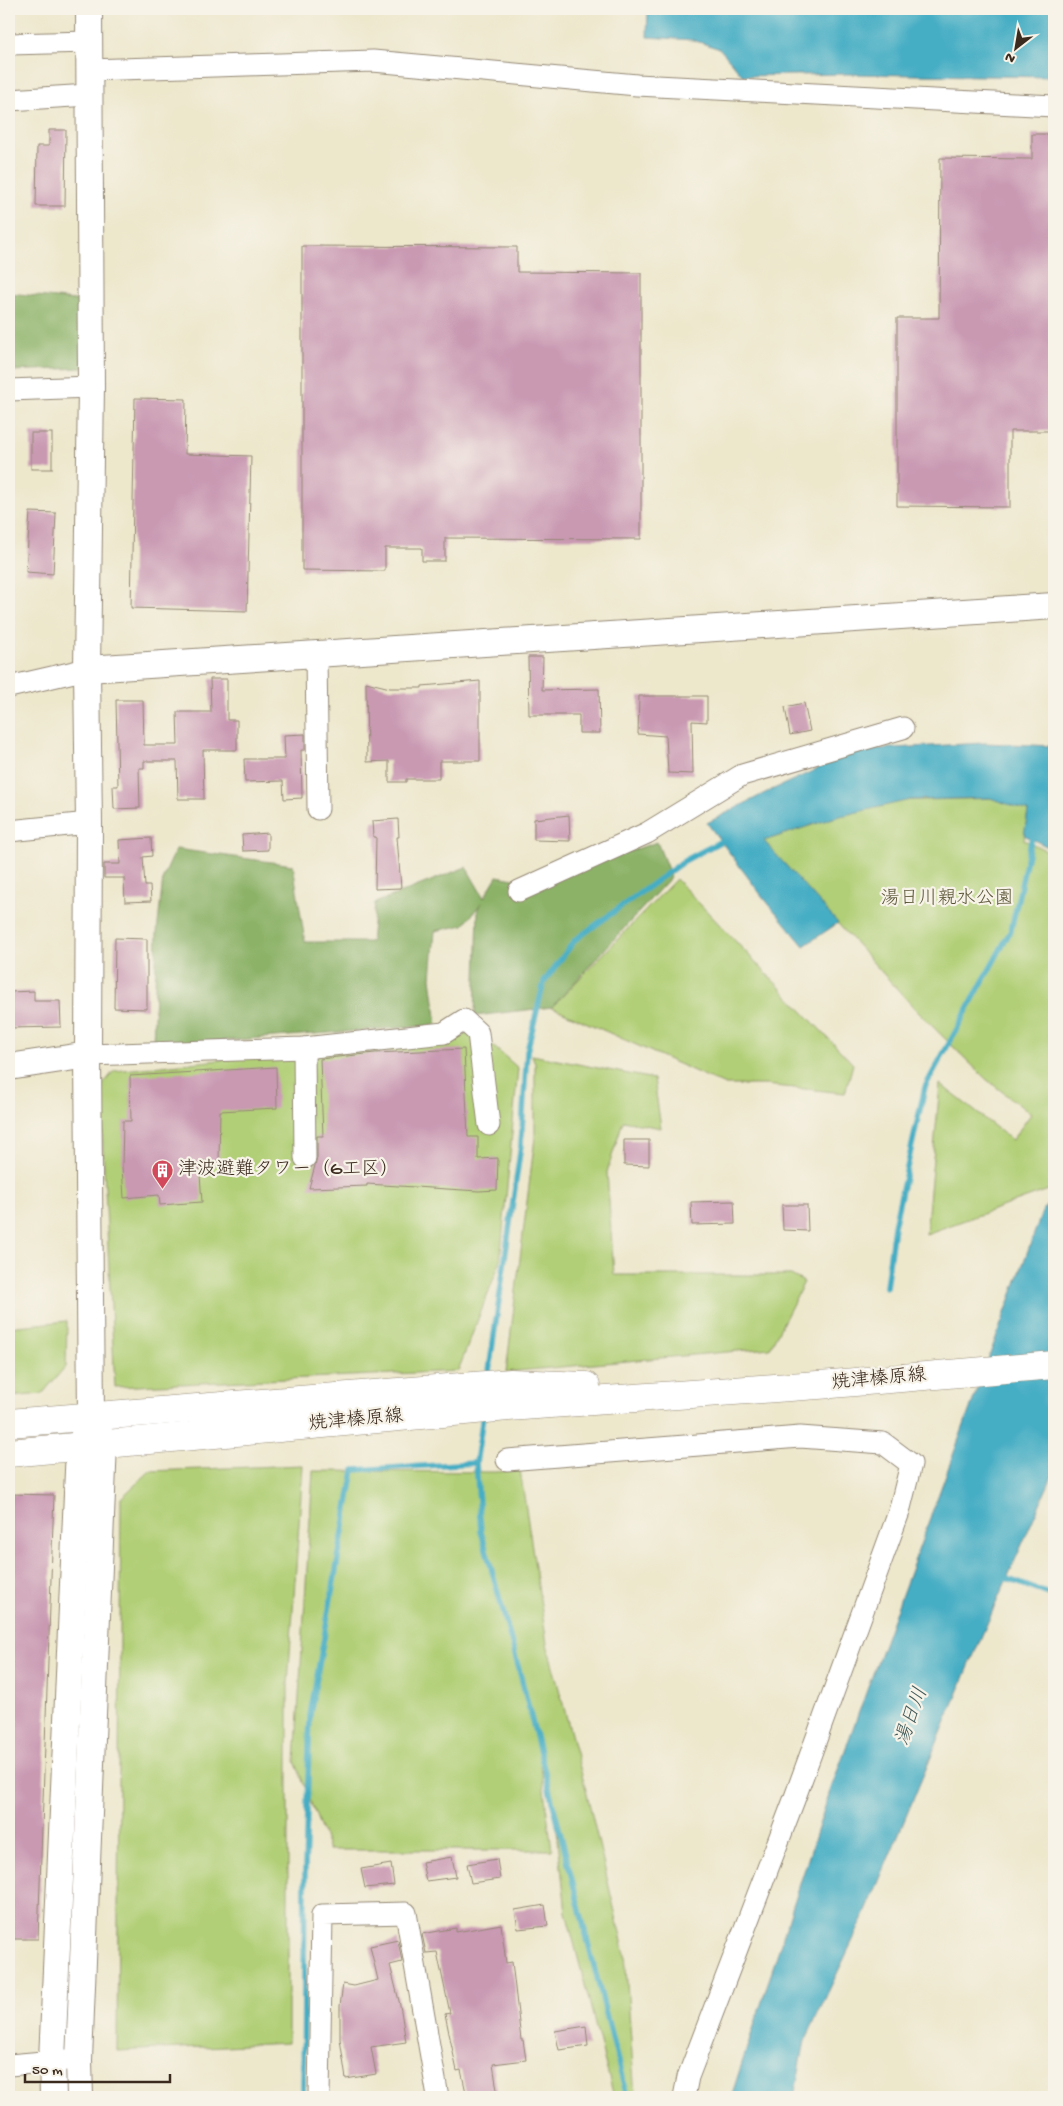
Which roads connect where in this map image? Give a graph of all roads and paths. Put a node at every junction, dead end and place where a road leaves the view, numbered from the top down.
1 (89, 9) edge
2 (89, 42) junction
3 (9, 44) edge
4 (89, 70) junction
5 (89, 95) junction
6 (9, 100) edge
7 (1054, 106) edge
8 (91, 387) junction
9 (9, 390) edge
10 (1054, 606) edge
11 (316, 654) junction
12 (87, 669) junction
13 (9, 687) edge
14 (903, 728) dead end
15 (318, 809) dead end
16 (89, 823) junction
17 (9, 831) edge
18 (519, 891) dead end
19 (304, 1048) junction
20 (88, 1055) junction
21 (9, 1066) edge
22 (489, 1125) dead end
23 (305, 1158) dead end
24 (1054, 1365) edge
25 (442, 1400) junction
26 (91, 1416) junction
27 (9, 1423) edge
28 (92, 1445) junction
29 (9, 1453) edge
30 (507, 1460) dead end
31 (52, 2060) junction
32 (79, 2060) junction
33 (9, 2066) edge
34 (53, 2097) edge
35 (80, 2097) edge
36 (320, 2097) edge
37 (438, 2097) edge
38 (684, 2097) edge

1 - 2 street
2 - 3 street
2 - 4 street
4 - 5 street
4 - 7 street
5 - 6 street
5 - 8 street
8 - 9 street
8 - 12 street
10 - 11 street
11 - 12 street
11 - 15 street
12 - 13 street
12 - 16 street
14 - 18 street
16 - 17 street
16 - 20 street
19 - 20 street
19 - 22 street
19 - 23 street
20 - 21 street
20 - 26 street
24 - 25 main road, 焼津榛原線
25 - 26 main road, 焼津榛原線
25 - 28 main road, 焼津榛原線
26 - 27 main road, 焼津榛原線
26 - 28 street
28 - 29 main road, 焼津榛原線
28 - 31 street
28 - 32 street
30 - 38 street
31 - 32 street
31 - 33 street
31 - 34 street
32 - 35 street
36 - 37 street

